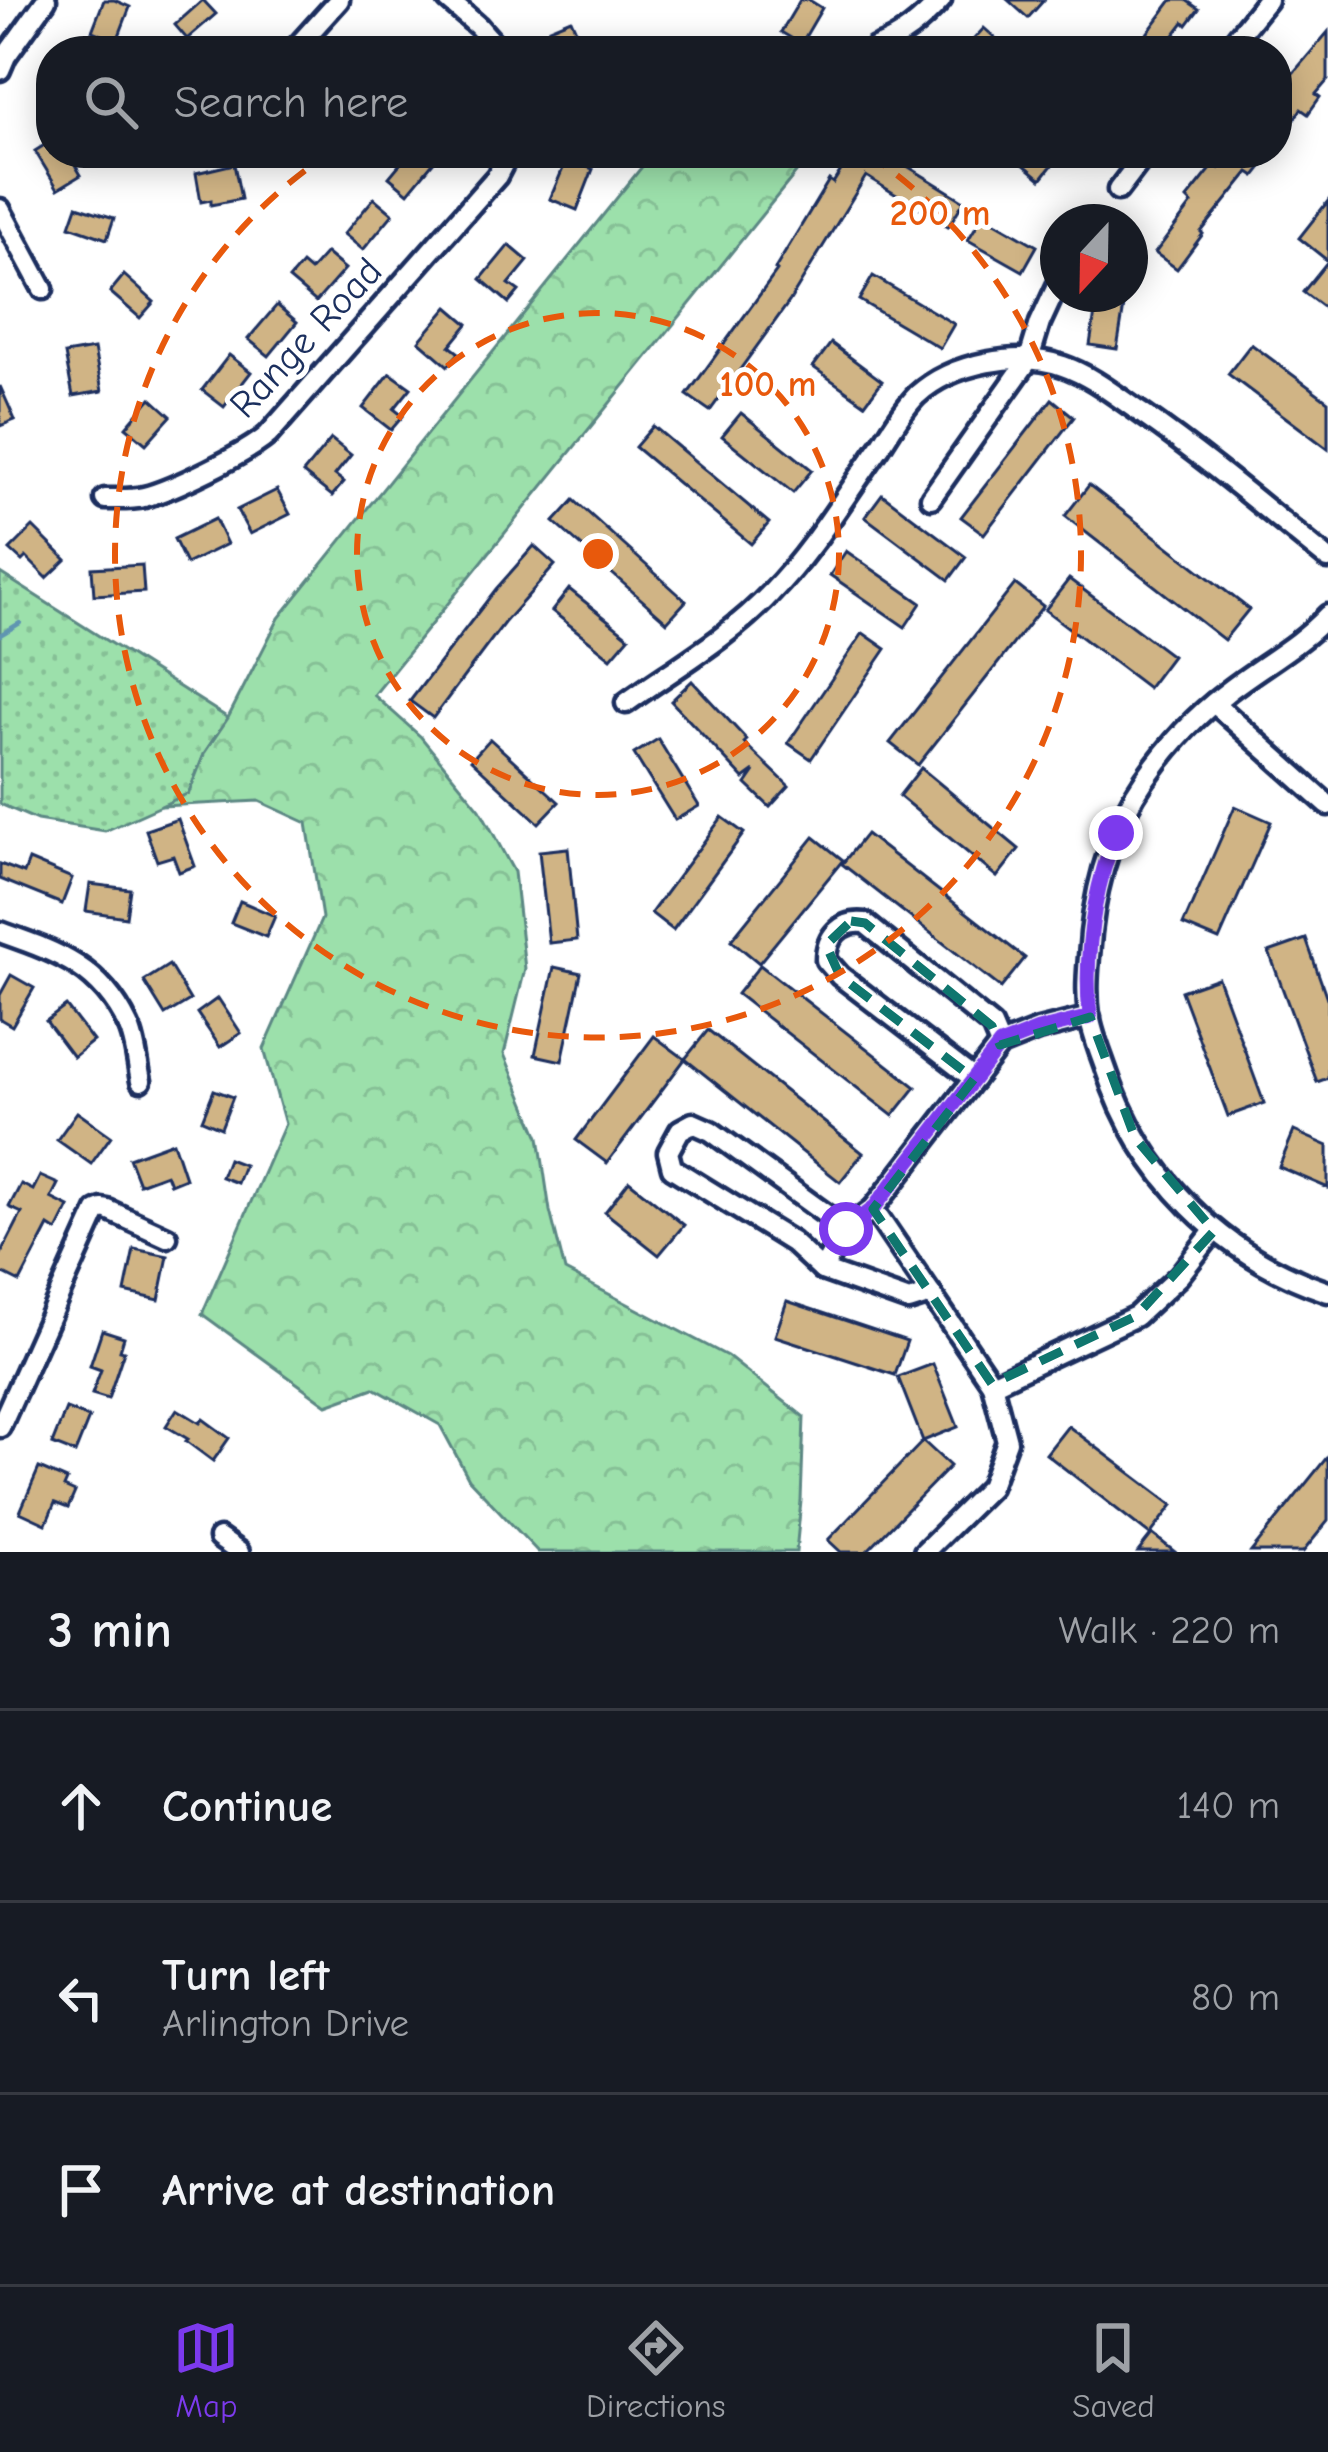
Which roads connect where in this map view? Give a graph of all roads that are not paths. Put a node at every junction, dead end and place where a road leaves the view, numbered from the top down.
1 (46, 0) edge
2 (338, 0) edge
3 (448, 0) edge
4 (940, 0) edge
5 (1257, 4) edge
6 (306, 36) edge
7 (487, 36) edge
8 (901, 36) edge
9 (1236, 36) edge
10 (0, 70) edge
11 (501, 168) edge
12 (1135, 168) edge
13 (1118, 190) dead end
14 (0, 209) edge
15 (44, 289) dead end
16 (1045, 312) edge
17 (1029, 359) junction
18 (932, 498) dead end
19 (105, 499) dead end
20 (1328, 559) edge
21 (1328, 615) edge
22 (626, 703) dead end
23 (1214, 703) junction
24 (1328, 806) edge
25 (0, 932) edge
26 (1090, 1017) junction
27 (1000, 1045) junction
28 (974, 1079) junction
29 (141, 1081) dead end
30 (873, 1209) junction
31 (846, 1229) junction
32 (1214, 1231) junction
33 (167, 1237) dead end
34 (822, 1270) junction
35 (1328, 1292) edge
36 (931, 1294) junction
37 (992, 1384) junction
38 (0, 1427) edge
39 (219, 1538) dead end
40 (239, 1552) edge
41 (924, 1552) edge

1 - 10 street
2 - 6 street
3 - 7 street
4 - 8 street
5 - 9 street
11 - 19 street, Range Road
12 - 13 street
14 - 15 street
16 - 17 street
17 - 18 street
17 - 20 street
17 - 22 street
21 - 23 street
23 - 24 street
23 - 26 street
25 - 29 street
26 - 27 street
26 - 32 street
27 - 28 street
27 - 28 street
28 - 30 street
30 - 31 street
30 - 36 street
31 - 34 street
31 - 34 street
32 - 35 street
32 - 37 street
33 - 38 street
34 - 36 street
36 - 37 street
37 - 41 street
39 - 40 street

